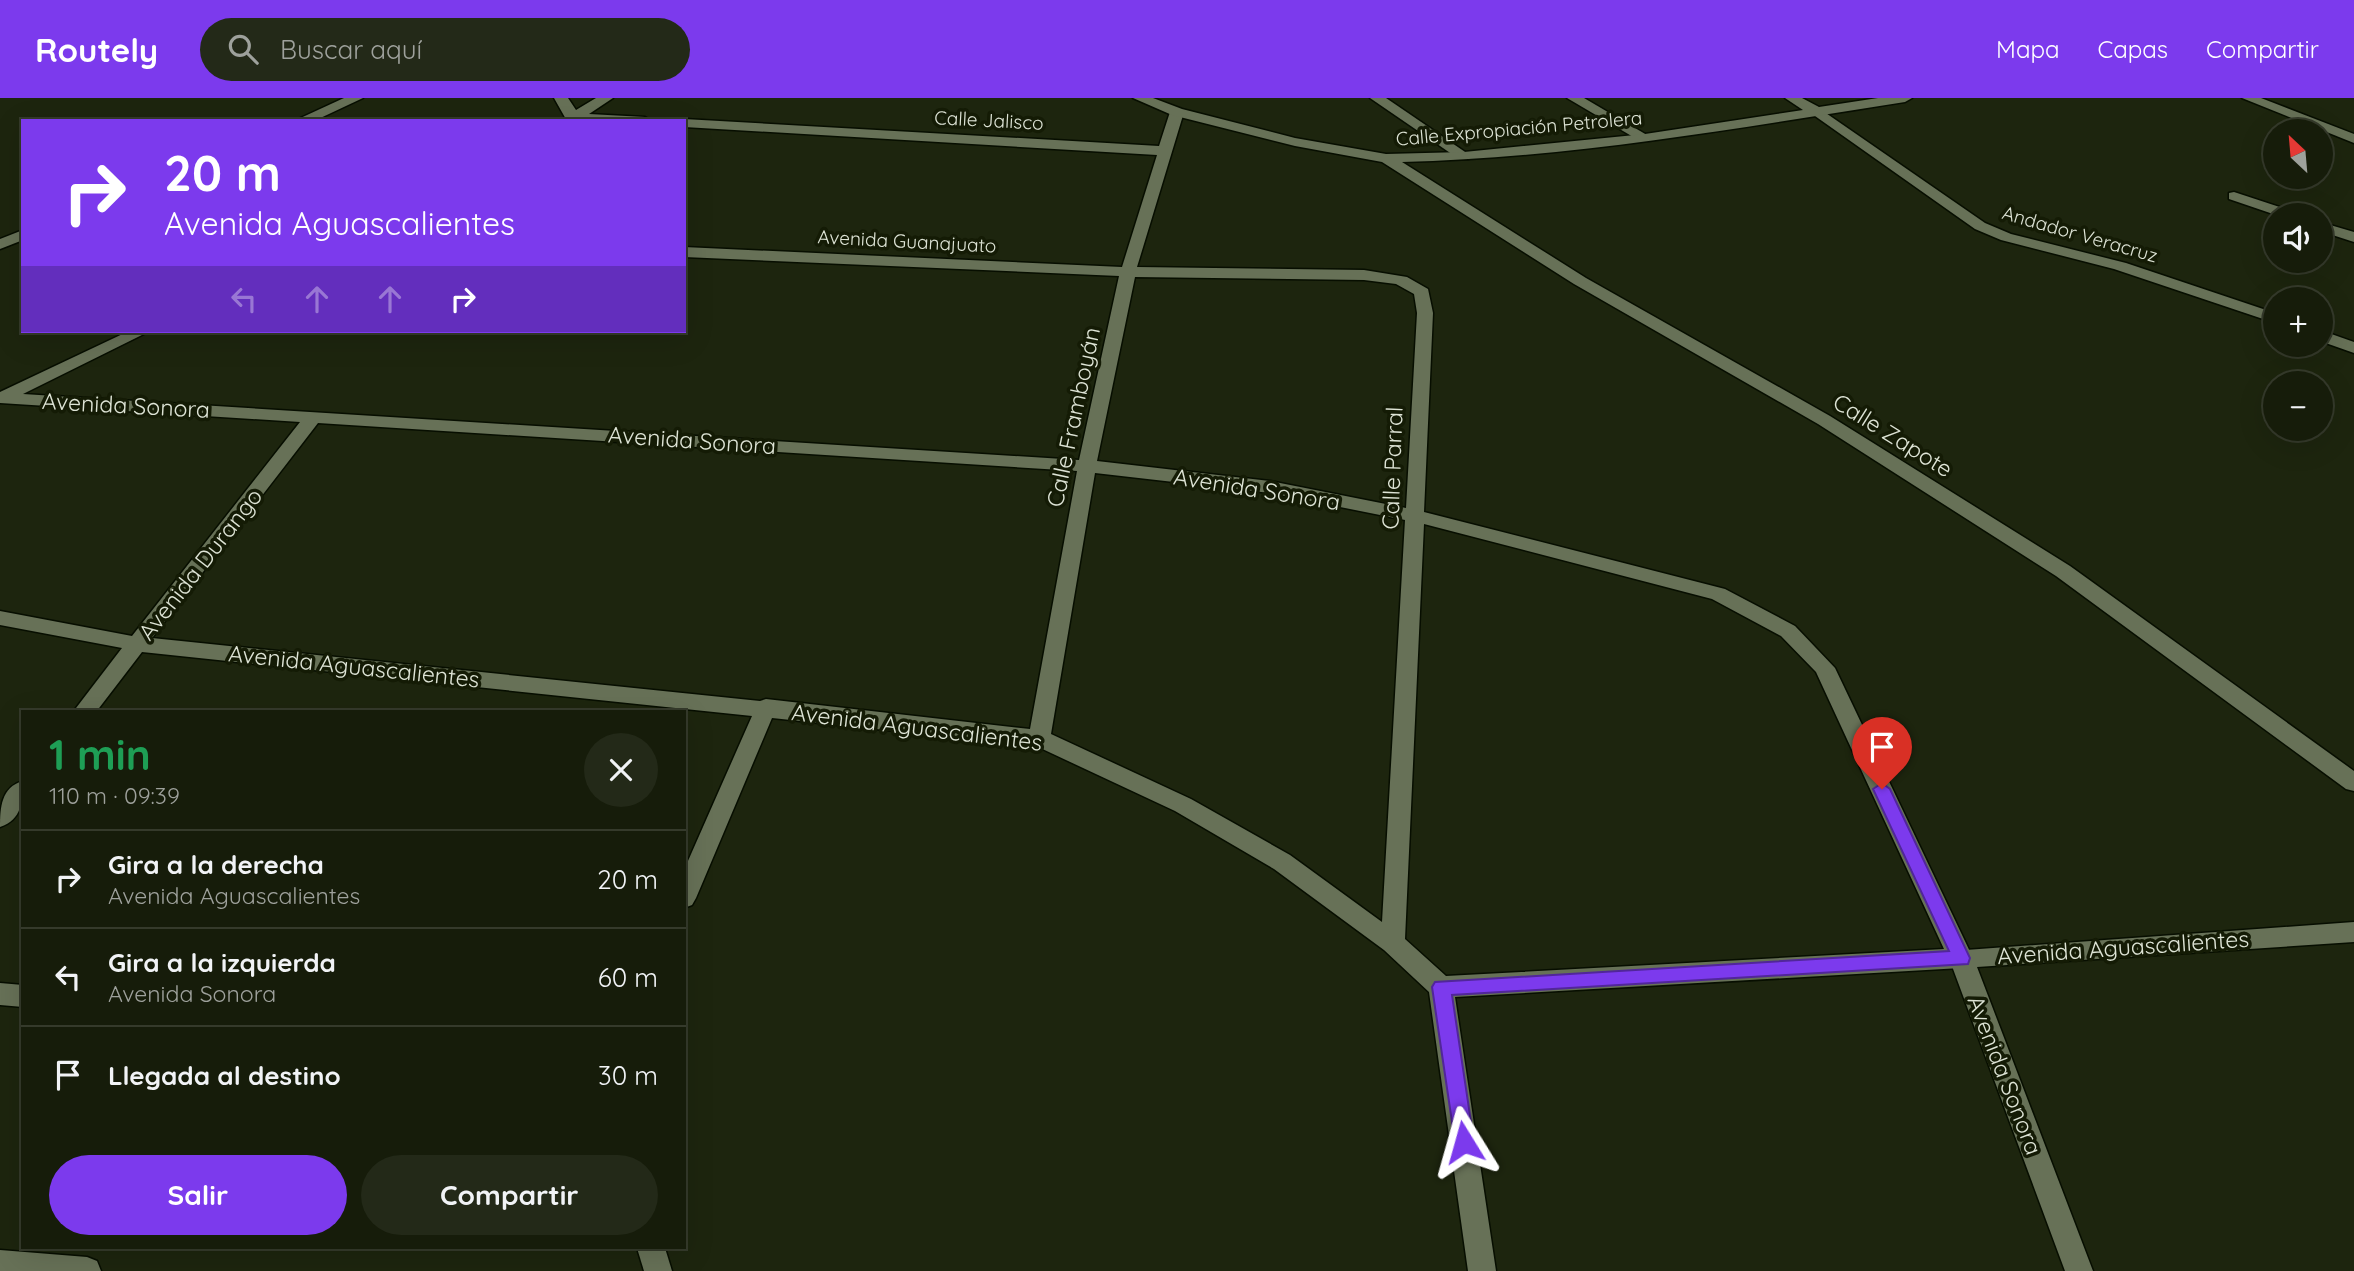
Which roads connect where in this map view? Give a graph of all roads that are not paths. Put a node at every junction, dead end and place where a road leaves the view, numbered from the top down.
1 (356, 98) edge
2 (561, 98) edge
3 (606, 98) edge
4 (1140, 98) edge
5 (1377, 98) edge
6 (1574, 98) edge
7 (1792, 98) edge
8 (1905, 98) edge
9 (2249, 98) edge
10 (1177, 112) junction
11 (1820, 113) junction
12 (306, 119) edge
13 (571, 119) edge
14 (686, 123) edge
15 (1644, 138) junction
16 (2354, 139) edge
17 (1166, 151) junction
18 (1464, 156) junction
19 (1386, 158) junction
20 (2234, 196) dead end
21 (2263, 206) edge
22 (2333, 230) edge
23 (21, 236) edge
24 (2354, 237) edge
25 (0, 244) edge
26 (686, 252) edge
27 (1128, 272) junction
28 (2263, 314) edge
29 (138, 333) edge
30 (2333, 340) edge
31 (2354, 348) edge
32 (0, 398) edge
33 (314, 416) junction
34 (1087, 466) junction
35 (1416, 516) junction
36 (0, 618) edge
37 (138, 644) junction
38 (766, 707) junction
39 (86, 710) edge
40 (1039, 738) junction
41 (2354, 783) edge
42 (21, 792) edge
43 (0, 818) edge
44 (686, 893) edge
45 (2354, 932) edge
46 (1393, 943) junction
47 (1961, 958) junction
48 (1441, 987) junction
49 (0, 994) edge
50 (21, 996) edge
51 (651, 1249) edge
52 (0, 1264) edge
53 (87, 1271) edge
54 (658, 1271) edge
55 (1482, 1271) edge
56 (2079, 1271) edge

1 - 12 street
2 - 13 street
3 - 13 street
4 - 10 street, Calle Expropiación Petrolera
5 - 18 street
6 - 15 street
7 - 11 street, Andador Veracruz
8 - 11 street, Calle Expropiación Petrolera
9 - 16 street
10 - 17 street, Calle Framboyán
10 - 19 street, Calle Expropiación Petrolera
11 - 15 street, Calle Expropiación Petrolera
11 - 28 street, Andador Veracruz
14 - 17 street, Calle Jalisco
15 - 18 street, Calle Expropiación Petrolera
17 - 27 street, Calle Framboyán
18 - 19 street, Calle Expropiación Petrolera
19 - 41 street, Calle Zapote
20 - 21 street
22 - 24 street
23 - 25 street
26 - 27 street, Avenida Guanajuato
27 - 34 street, Calle Framboyán
27 - 35 street, Calle Parral
29 - 32 street
30 - 31 street
32 - 33 street, Avenida Sonora
33 - 34 street, Avenida Sonora
33 - 37 street, Avenida Durango
34 - 35 street, Avenida Sonora
34 - 40 street, Calle Framboyán
35 - 46 street, Calle Parral
35 - 47 street, Avenida Sonora
36 - 37 street, Avenida Aguascalientes
37 - 38 street, Avenida Aguascalientes
37 - 39 street, Avenida Durango
38 - 40 street, Avenida Aguascalientes
38 - 44 street
40 - 46 street, Avenida Aguascalientes
42 - 43 street
45 - 47 street, Avenida Aguascalientes
46 - 48 street, Avenida Aguascalientes
47 - 48 street, Avenida Aguascalientes
47 - 56 street, Avenida Sonora
48 - 55 street
49 - 50 street
51 - 54 street
52 - 53 street

